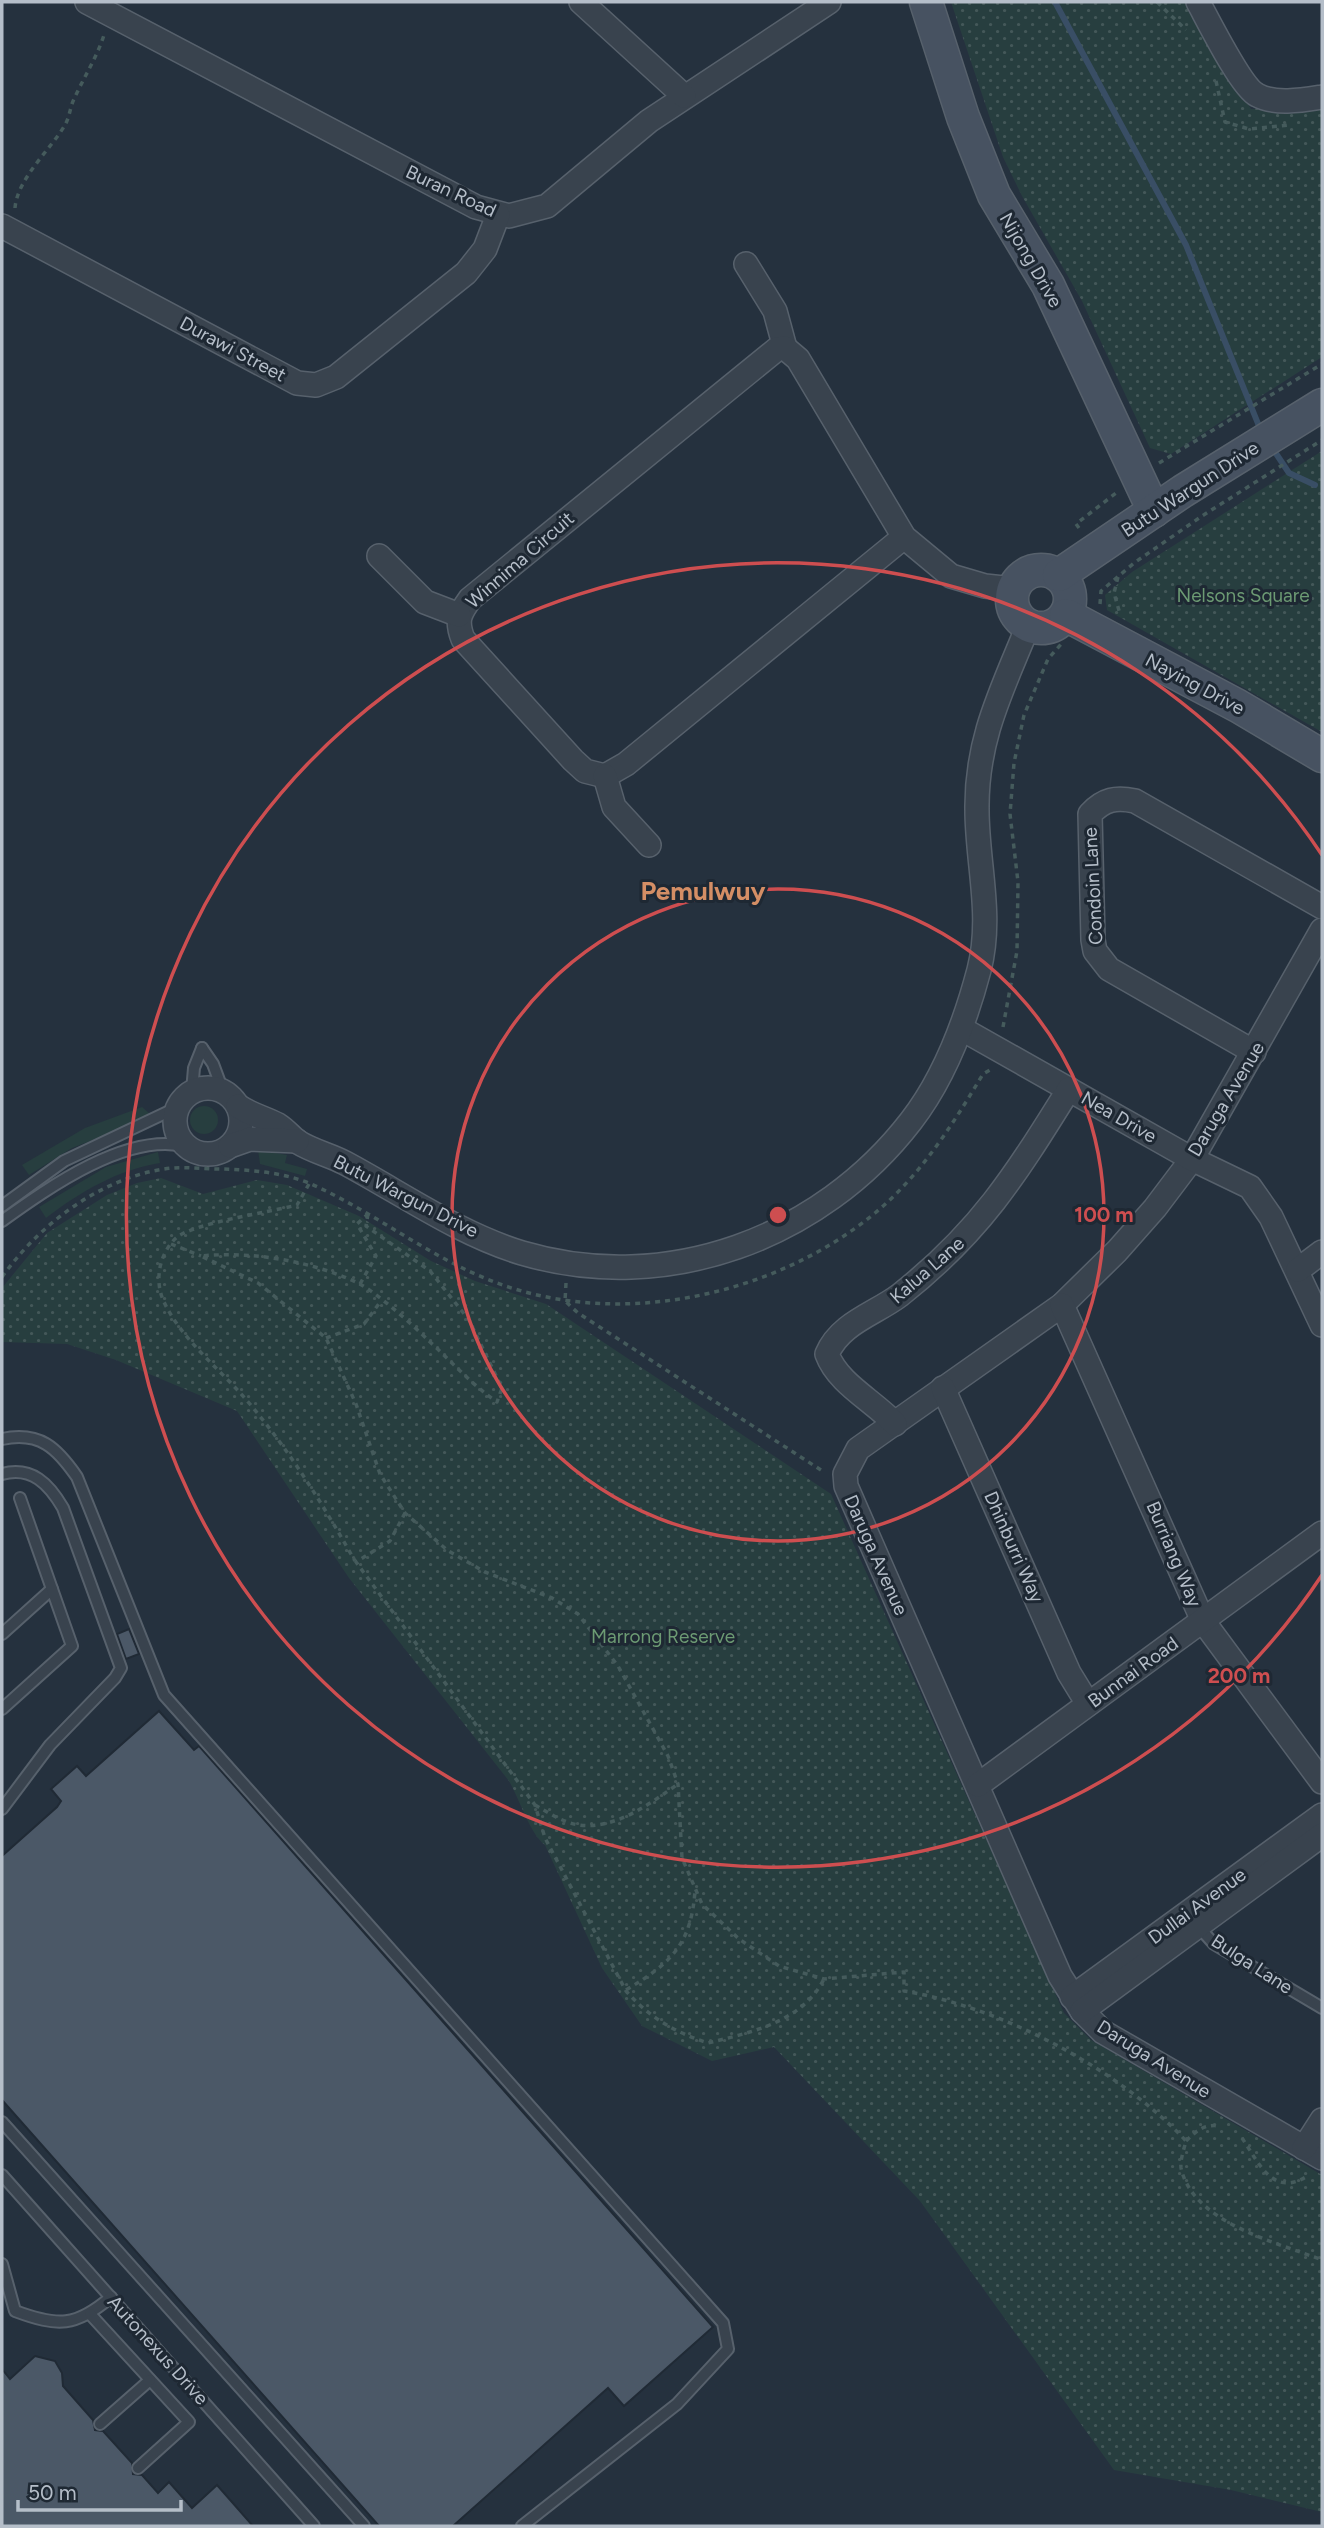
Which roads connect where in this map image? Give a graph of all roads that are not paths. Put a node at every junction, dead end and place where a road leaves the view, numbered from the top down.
1 (88, 2) edge
2 (581, 2) edge
3 (829, 2) edge
4 (926, 2) edge
5 (1198, 2) edge
6 (115, 8) edge
7 (684, 96) junction
8 (1322, 97) edge
9 (498, 215) junction
10 (3, 227) edge
11 (746, 264) dead end
12 (785, 348) junction
13 (1322, 405) edge
14 (1154, 510) junction
15 (904, 537) junction
16 (379, 556) dead end
17 (1059, 575) junction
18 (1013, 589) junction
19 (459, 615) junction
20 (1074, 619) junction
21 (1028, 626) junction
22 (1322, 757) edge
23 (605, 776) junction
24 (649, 845) dead end
25 (1322, 907) edge
26 (1322, 930) edge
27 (962, 1029) junction
28 (1254, 1052) junction
29 (1069, 1089) junction
30 (231, 1098) junction
31 (185, 1099) junction
32 (297, 1141) junction
33 (230, 1146) junction
34 (188, 1147) junction
35 (1192, 1158) junction
36 (2, 1206) edge
37 (2, 1221) edge
38 (1322, 1252) edge
39 (1298, 1270) junction
40 (1062, 1305) junction
41 (1322, 1325) edge
42 (943, 1388) junction
43 (895, 1424) junction
44 (2, 1439) edge
45 (2, 1474) edge
46 (20, 1498) dead end
47 (1322, 1533) edge
48 (52, 1589) junction
49 (1203, 1621) junction
50 (2, 1634) edge
51 (1088, 1704) junction
52 (2, 1709) edge
53 (1322, 1782) edge
54 (978, 1785) junction
55 (2, 1809) edge
56 (1322, 1815) edge
57 (1322, 1835) edge
58 (1194, 1920) junction
59 (1077, 2004) junction
60 (1322, 2008) edge
61 (1322, 2120) edge
62 (2, 2122) edge
63 (1313, 2160) edge
64 (2, 2175) edge
65 (2, 2264) edge
66 (111, 2297) junction
67 (90, 2314) junction
68 (150, 2380) junction
69 (100, 2424) dead end
70 (138, 2468) dead end
71 (314, 2526) edge
72 (364, 2526) edge
73 (522, 2526) edge

1 - 6 street, Buran Road
2 - 7 street
3 - 7 street, Buran Road
4 - 14 street, Nijong Drive
5 - 8 street
6 - 9 street, Buran Road
7 - 9 street, Buran Road
9 - 10 street, Durawi Street
11 - 12 street
12 - 15 street
12 - 19 street, Winnima Circuit
13 - 14 street, Butu Wargun Drive
14 - 17 street, Butu Wargun Drive
15 - 18 street
15 - 23 street
16 - 19 street
17 - 18 street
17 - 20 street
18 - 21 street
19 - 23 street, Winnima Circuit
20 - 21 street
20 - 22 street, Naying Drive
21 - 27 street, Butu Wargun Drive
23 - 24 street
25 - 28 street, Condoin Lane
26 - 28 street, Daruga Avenue
27 - 29 street, Nea Drive
27 - 32 street, Butu Wargun Drive
28 - 35 street, Daruga Avenue
29 - 35 street, Nea Drive
29 - 43 street, Kalua Lane
30 - 31 street, Butu Wargun Drive
30 - 31 lane
30 - 32 street, Butu Wargun Drive
30 - 33 street
31 - 34 street
31 - 36 lane
32 - 33 street, Butu Wargun Drive
33 - 34 street, Butu Wargun Drive
34 - 37 lane
35 - 39 street, Nea Drive
35 - 40 street, Daruga Avenue
38 - 39 street
39 - 41 street, Nea Drive
40 - 42 street, Daruga Avenue
40 - 49 street, Burriang Way
42 - 43 street, Daruga Avenue
42 - 51 street, Dhinburri Way
43 - 54 street, Daruga Avenue
44 - 73 lane
45 - 55 lane
46 - 48 lane
47 - 49 street, Bunnai Road
48 - 50 lane
48 - 52 lane
49 - 51 street, Bunnai Road
49 - 53 street, Burriang Way
51 - 54 street, Bunnai Road
54 - 59 street, Daruga Avenue
56 - 58 street, Dullai Avenue
57 - 58 street, Dullai Avenue
58 - 59 street, Dullai Avenue
58 - 60 lane, Bulga Lane
59 - 63 street, Daruga Avenue
61 - 63 street
62 - 72 lane
64 - 66 lane, Autonexus Drive
65 - 67 lane
66 - 67 lane
66 - 71 lane, Autonexus Drive
67 - 68 lane
68 - 69 lane
68 - 70 lane

